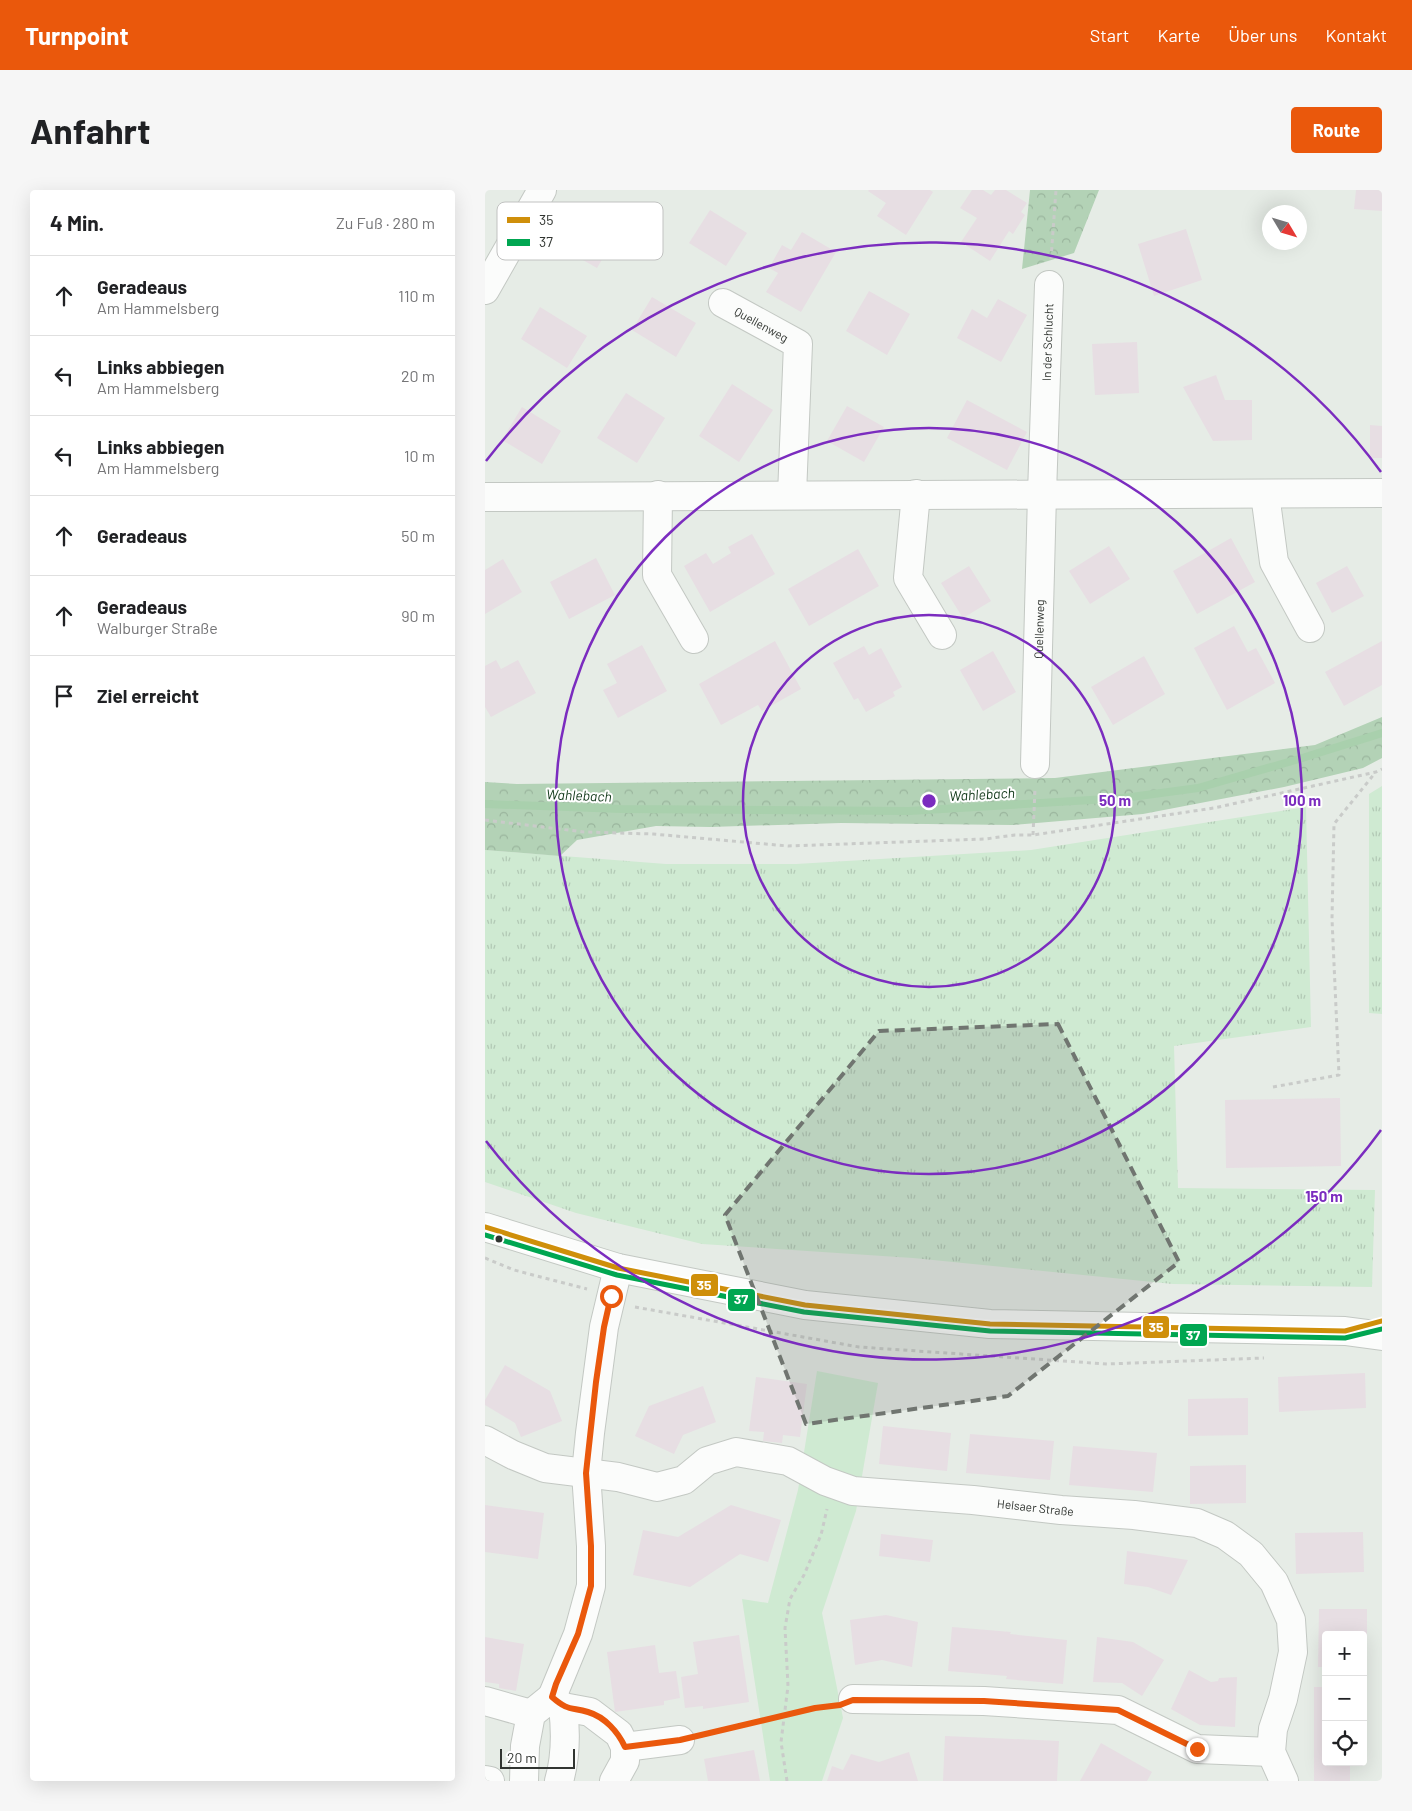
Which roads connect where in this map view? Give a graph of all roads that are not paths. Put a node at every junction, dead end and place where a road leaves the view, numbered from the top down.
1 (542, 190) edge
2 (535, 202) edge
3 (502, 260) edge
4 (1049, 285) road end
5 (485, 290) edge
6 (723, 303) dead end
7 (1382, 493) edge
8 (916, 494) junction
9 (1042, 494) junction
10 (1265, 494) junction
11 (658, 495) junction
12 (792, 495) junction
13 (485, 496) edge
14 (1310, 628) dead end
15 (943, 636) dead end
16 (694, 639) dead end
17 (1035, 764) dead end
18 (485, 1227) edge
19 (618, 1268) junction
20 (1382, 1321) edge
21 (1345, 1331) junction
22 (1382, 1336) edge
23 (485, 1440) edge
24 (586, 1473) junction
25 (853, 1700) road end
26 (485, 1701) edge
27 (558, 1702) junction
28 (531, 1714) junction
29 (680, 1740) road end
30 (625, 1747) junction
31 (1271, 1752) junction
32 (485, 1780) edge
33 (490, 1781) edge
34 (523, 1781) edge
35 (559, 1781) edge
36 (614, 1781) edge
37 (1284, 1781) edge

1 - 2 street
3 - 5 street
4 - 9 street, In der Schlucht
6 - 12 street, Quellenweg
7 - 10 street
8 - 9 street
8 - 12 street
8 - 15 street
9 - 10 street
9 - 17 street, Quellenweg
10 - 14 street
11 - 12 street
11 - 13 street
11 - 16 street
18 - 19 street
19 - 21 street
19 - 24 street
20 - 21 street
21 - 22 street
23 - 24 street, Helsaer Straße
24 - 27 street
24 - 31 street, Helsaer Straße
25 - 31 street
26 - 28 street
27 - 28 street
27 - 30 street
27 - 35 street
28 - 34 street
29 - 30 street
30 - 36 street
31 - 37 street
32 - 33 street

